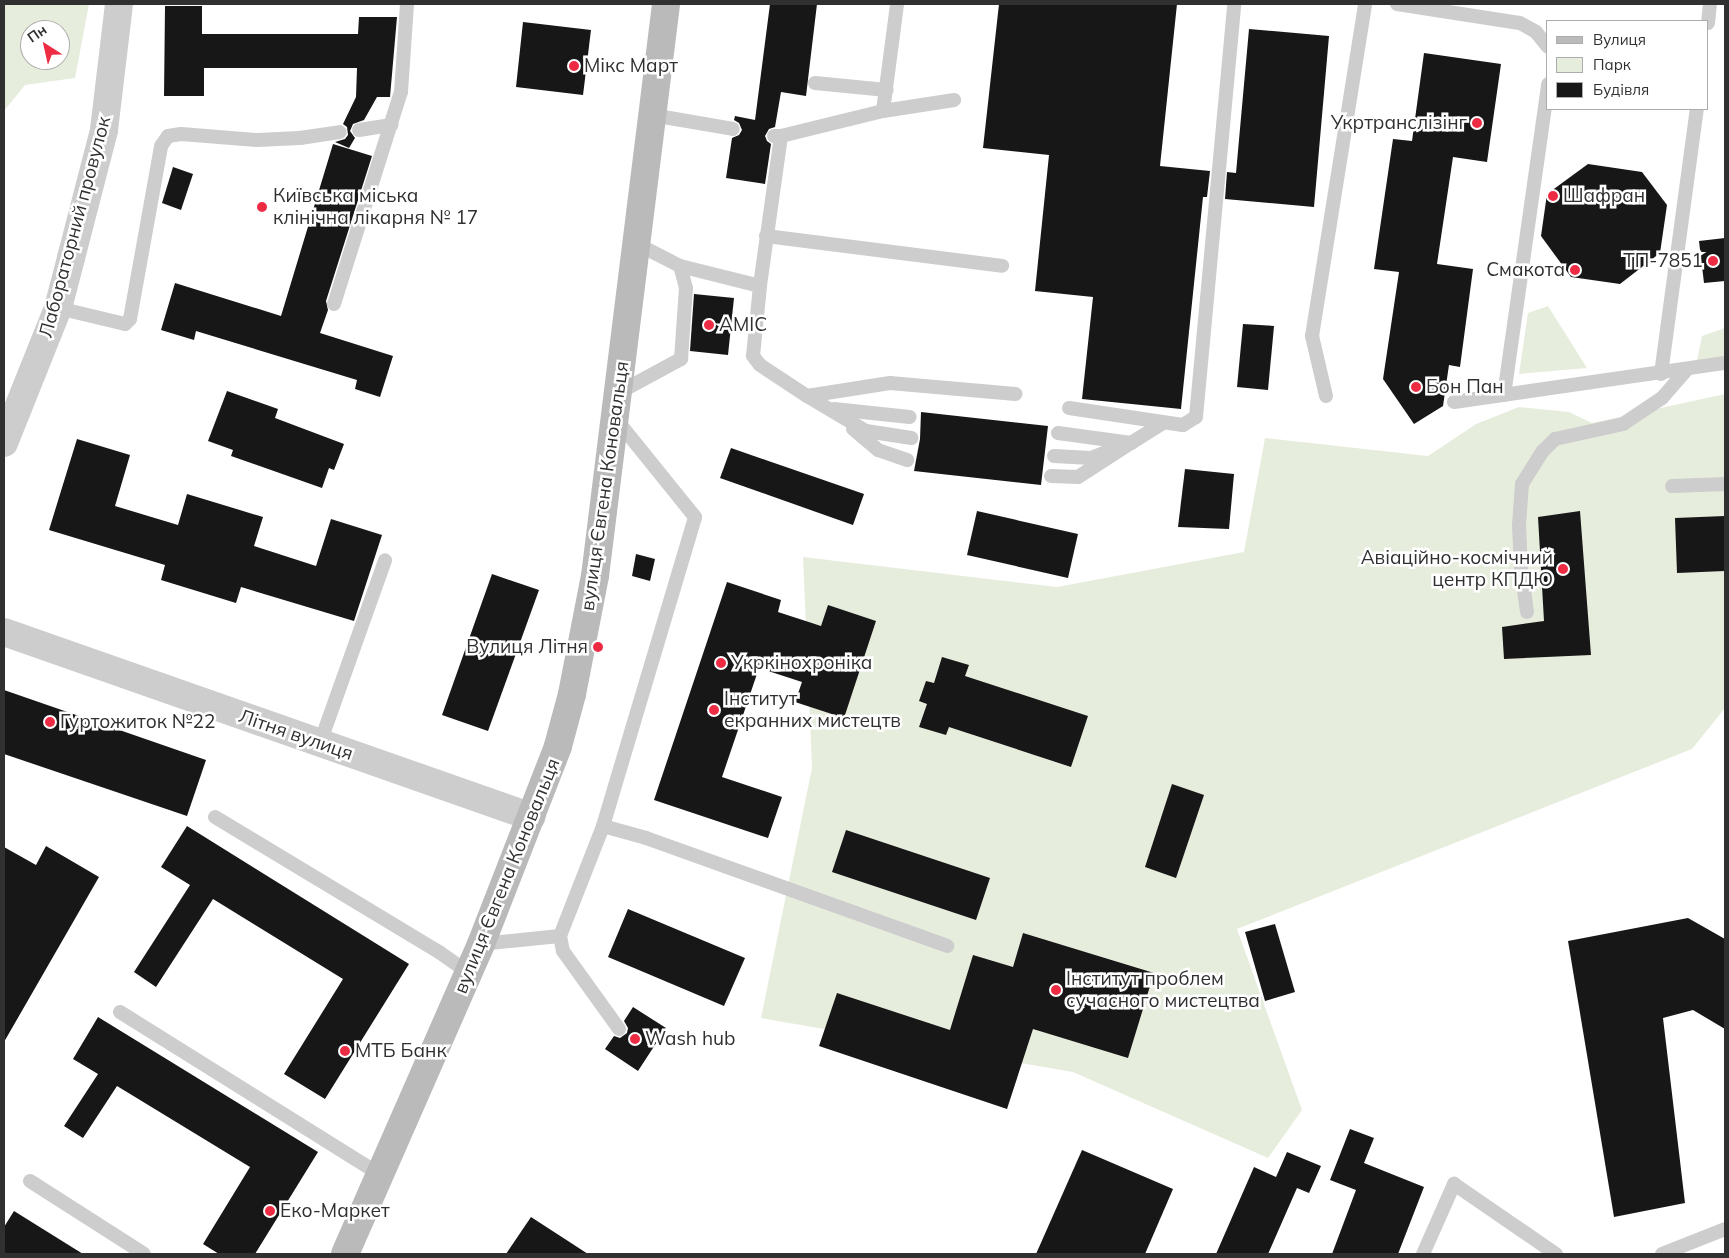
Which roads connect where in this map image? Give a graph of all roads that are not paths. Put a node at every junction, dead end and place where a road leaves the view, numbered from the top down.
1 (119, 4) edge
2 (408, 4) edge
3 (666, 4) edge
4 (898, 4) edge
5 (1234, 4) edge
6 (1365, 4) edge
7 (1396, 4) edge
8 (1710, 4) edge
9 (1708, 20) edge
10 (1546, 44) edge
11 (815, 83) dead end
12 (887, 90) junction
13 (1546, 98) edge
14 (954, 100) dead end
15 (1697, 110) edge
16 (883, 111) junction
17 (652, 115) junction
18 (392, 125) junction
19 (733, 129) dead end
20 (359, 130) dead end
21 (340, 132) dead end
22 (766, 236) junction
23 (636, 244) junction
24 (680, 266) junction
25 (1002, 266) dead end
26 (760, 286) junction
27 (334, 304) dead end
28 (58, 308) junction
29 (1725, 363) edge
30 (1686, 370) junction
31 (1661, 374) junction
32 (1016, 394) dead end
33 (1504, 395) junction
34 (807, 396) junction
35 (1326, 396) dead end
36 (1454, 402) dead end
37 (616, 406) junction
38 (1069, 408) dead end
39 (829, 409) junction
40 (910, 417) dead end
41 (1163, 423) junction
42 (1058, 433) dead end
43 (911, 438) dead end
44 (4, 443) edge
45 (1131, 443) junction
46 (1054, 456) dead end
47 (908, 460) dead end
48 (1052, 476) dead end
49 (1725, 484) edge
50 (1672, 486) dead end
51 (385, 560) dead end
52 (1527, 612) dead end
53 (4, 632) edge
54 (320, 743) junction
55 (215, 817) dead end
56 (532, 817) junction
57 (603, 826) junction
58 (560, 936) junction
59 (481, 944) junction
60 (947, 946) dead end
61 (469, 973) junction
62 (120, 1012) dead end
63 (618, 1029) dead end
64 (381, 1175) junction
65 (30, 1182) dead end
66 (1725, 1229) edge
67 (144, 1254) edge
68 (345, 1254) edge
69 (1424, 1254) edge
70 (1556, 1254) edge
71 (1662, 1254) edge

1 - 28 street, Лабораторний провулок
2 - 18 lane
3 - 17 main road, вулиця Євгена Коновальця
4 - 12 lane
5 - 41 lane
6 - 35 lane
7 - 10 lane
8 - 9 lane
11 - 12 lane
12 - 16 lane
13 - 33 lane
14 - 16 lane
15 - 31 lane
16 - 22 lane
17 - 19 lane
17 - 23 main road, вулиця Євгена Коновальця
18 - 20 lane
18 - 27 lane
21 - 28 lane
22 - 25 lane
22 - 26 lane
23 - 24 lane
23 - 37 main road, вулиця Євгена Коновальця
24 - 26 lane
24 - 37 lane
26 - 34 lane
28 - 44 street, Лабораторний провулок
29 - 30 lane
30 - 31 lane
30 - 52 lane
31 - 33 lane
32 - 34 lane
33 - 36 lane
34 - 39 lane
37 - 56 main road, вулиця Євгена Коновальця
37 - 57 lane
38 - 41 lane
39 - 40 lane
39 - 43 lane
39 - 47 lane
41 - 45 lane
42 - 45 lane
45 - 46 lane
45 - 48 lane
49 - 50 lane
51 - 54 lane
53 - 54 street, Літня вулиця
54 - 56 street, Літня вулиця
55 - 61 lane
56 - 59 main road, вулиця Євгена Коновальця
57 - 58 lane
57 - 60 lane
58 - 59 lane
58 - 63 lane
59 - 61 main road, вулиця Євгена Коновальця
61 - 64 main road, вулиця Євгена Коновальця
62 - 64 lane
64 - 68 main road, вулиця Євгена Коновальця
65 - 67 lane
66 - 71 lane
69 - 70 lane

